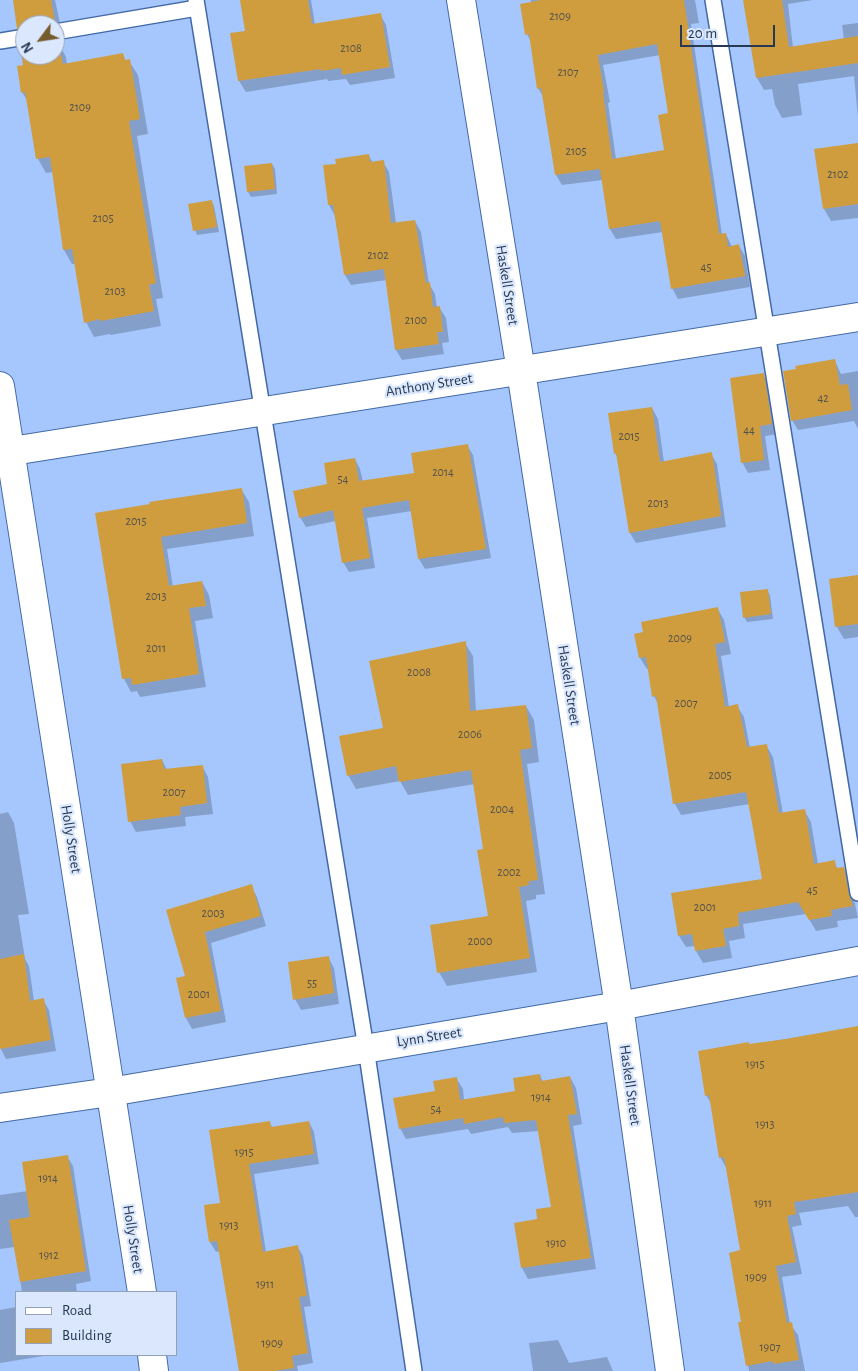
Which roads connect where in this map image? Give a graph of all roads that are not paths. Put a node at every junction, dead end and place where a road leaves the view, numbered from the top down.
1 (461, 0) edge
2 (713, 0) edge
3 (196, 4) edge
4 (65, 30) edge
5 (15, 39) edge
6 (0, 41) edge
7 (858, 317) edge
8 (767, 331) junction
9 (521, 371) junction
10 (0, 386) edge
11 (263, 411) junction
12 (5, 452) edge
13 (858, 892) edge
14 (858, 961) edge
15 (619, 1006) junction
16 (366, 1048) junction
17 (110, 1092) junction
18 (0, 1108) edge
19 (142, 1291) edge
20 (152, 1356) edge
21 (154, 1371) edge
22 (414, 1371) edge
23 (670, 1371) edge

1 - 9 street, Haskell Street
2 - 8 lane
3 - 4 lane
3 - 11 lane
5 - 6 lane
7 - 8 street, Anthony Street
8 - 9 street, Anthony Street
8 - 13 lane
9 - 11 street, Anthony Street
9 - 15 street, Haskell Street
10 - 12 street, Holly Street
11 - 12 street, Anthony Street
11 - 16 lane
12 - 17 street, Holly Street
14 - 15 street, Lynn Street
15 - 16 street, Lynn Street
15 - 23 street, Haskell Street
16 - 17 street, Lynn Street
16 - 22 lane
17 - 18 street, Lynn Street
17 - 19 street, Holly Street
20 - 21 street

